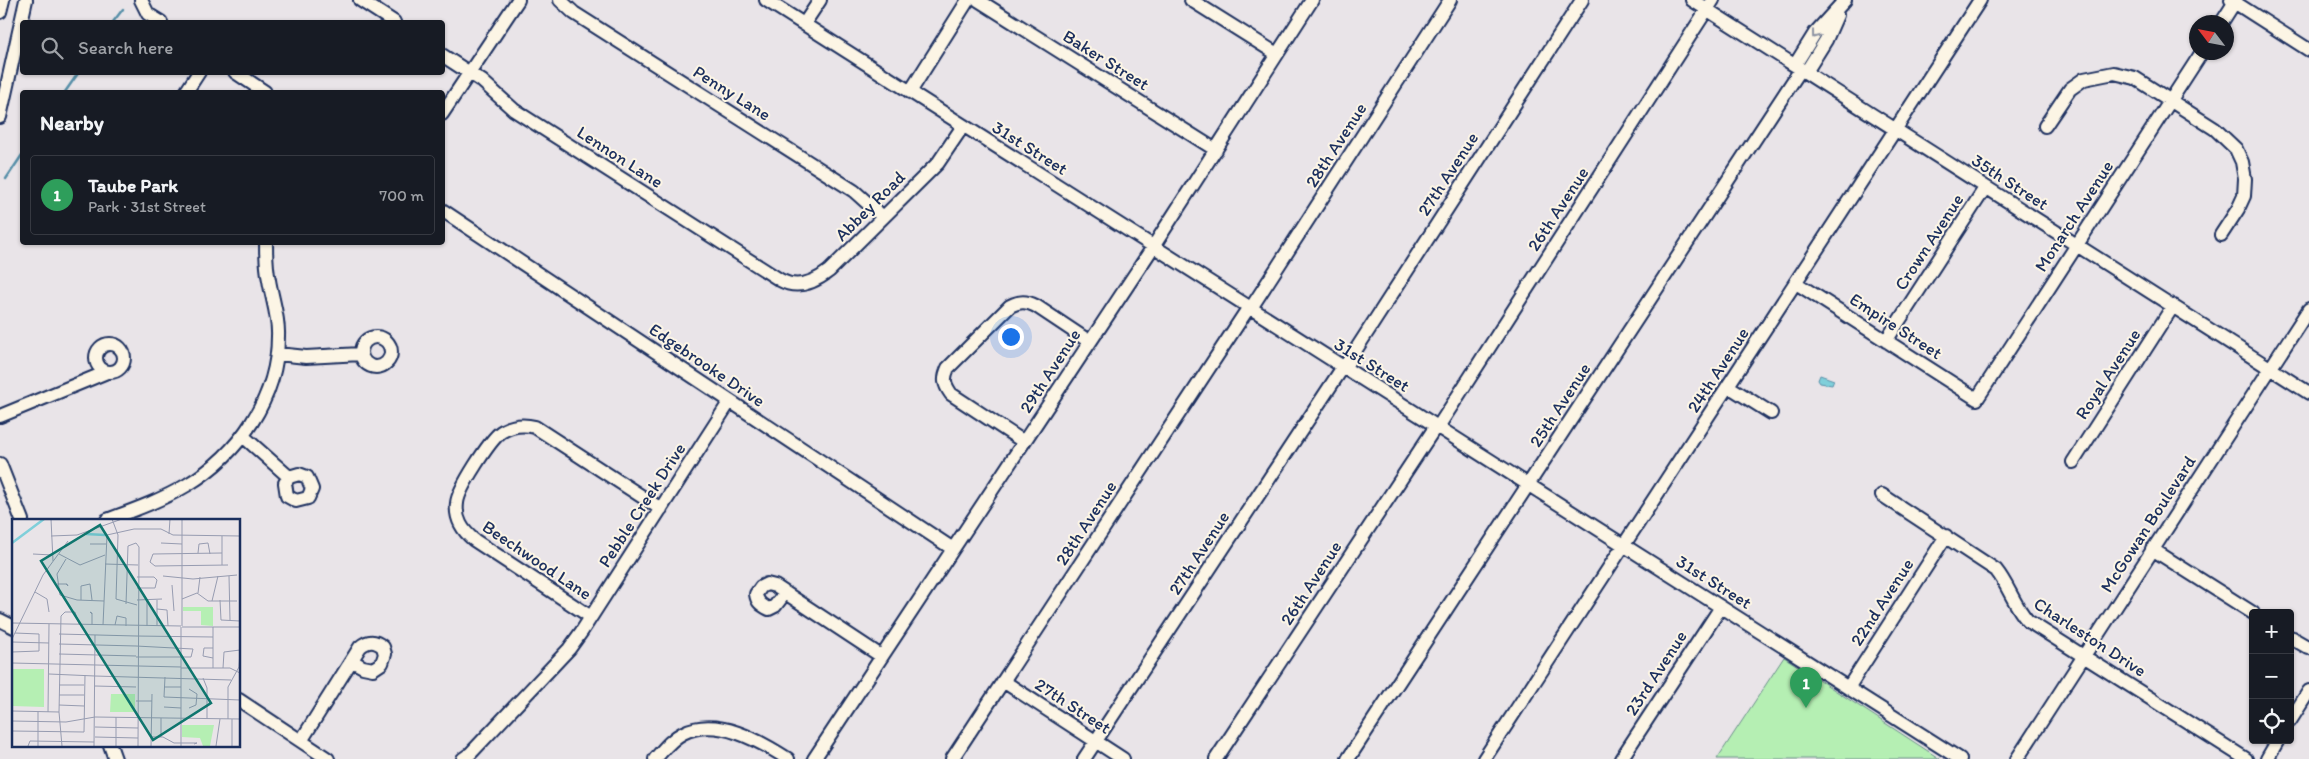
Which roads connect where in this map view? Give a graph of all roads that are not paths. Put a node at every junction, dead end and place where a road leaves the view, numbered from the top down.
1 (3, 0) edge
2 (26, 0) edge
3 (141, 0) edge
4 (360, 0) edge
5 (518, 0) edge
6 (560, 0) edge
7 (766, 0) edge
8 (820, 0) edge
9 (968, 0) edge
10 (978, 0) edge
11 (1191, 0) edge
12 (1312, 0) edge
13 (1450, 0) edge
14 (1582, 0) edge
15 (1692, 0) edge
16 (1980, 0) edge
17 (2234, 1) edge
18 (1842, 4) edge
19 (1710, 5) edge
20 (0, 12) edge
21 (2226, 15) edge
22 (22, 20) edge
23 (158, 20) edge
24 (391, 20) edge
25 (804, 24) junction
26 (20, 27) edge
27 (2309, 50) edge
28 (1277, 54) junction
29 (445, 57) edge
30 (2197, 60) edge
31 (1800, 69) junction
32 (470, 73) junction
33 (197, 75) edge
34 (240, 75) edge
35 (187, 90) edge
36 (262, 90) edge
37 (910, 92) junction
38 (2171, 101) junction
39 (445, 110) edge
40 (0, 117) edge
41 (963, 126) junction
42 (2045, 126) dead end
43 (1895, 129) junction
44 (1216, 150) junction
45 (1986, 188) junction
46 (445, 212) edge
47 (883, 217) junction
48 (2221, 235) dead end
49 (266, 245) edge
50 (2076, 245) junction
51 (1153, 247) junction
52 (785, 282) joint
53 (1796, 283) junction
54 (2173, 306) junction
55 (1250, 308) junction
56 (2309, 309) edge
57 (1886, 341) junction
58 (1090, 342) junction
59 (278, 354) junction
60 (361, 354) dead end
61 (1343, 367) junction
62 (2270, 368) junction
63 (107, 372) dead end
64 (1728, 386) junction
65 (2309, 392) edge
66 (1977, 399) joint
67 (730, 401) junction
68 (1771, 413) dead end
69 (0, 416) edge
70 (1437, 426) junction
71 (243, 436) junction
72 (1024, 442) junction
73 (2073, 462) dead end
74 (0, 464) edge
75 (290, 476) dead end
76 (1529, 485) junction
77 (1882, 495) dead end
78 (661, 509) junction
79 (126, 517) edge
80 (22, 519) edge
81 (113, 519) edge
82 (1946, 536) junction
83 (1625, 546) junction
84 (953, 549) junction
85 (2152, 549) junction
86 (785, 593) dead end
87 (1721, 607) junction
88 (2249, 610) edge
89 (591, 617) junction
90 (2294, 639) edge
91 (2309, 648) edge
92 (2083, 655) junction
93 (881, 656) junction
94 (352, 661) dead end
95 (1003, 681) junction
96 (1848, 688) junction
97 (2309, 691) edge
98 (240, 701) edge
99 (2294, 715) edge
100 (300, 741) junction
101 (1096, 741) junction
102 (2275, 744) edge
103 (110, 746) edge
104 (115, 759) edge
105 (328, 759) edge
106 (463, 759) edge
107 (654, 759) edge
108 (788, 759) edge
109 (814, 759) edge
110 (952, 759) edge
111 (1084, 759) edge
112 (1123, 759) edge
113 (1216, 759) edge
114 (1348, 759) edge
115 (1484, 759) edge
116 (1621, 759) edge
117 (1960, 759) edge
118 (2016, 759) edge
119 (2246, 759) edge
120 (2266, 759) edge

1 - 20 street
2 - 22 street
3 - 23 street
4 - 24 street
5 - 32 street
6 - 47 street, Penny Lane
7 - 25 street, 31st Street
8 - 25 street
9 - 37 street
10 - 44 street, Baker Street
11 - 28 street
12 - 28 street, 29th Avenue
13 - 55 street, 28th Avenue
14 - 61 street, 27th Avenue
15 - 19 street, 35th Street
16 - 43 street, 24th Avenue
17 - 21 street
17 - 27 street
18 - 31 street, 25th Avenue
19 - 31 street, 35th Street
19 - 70 street, 26th Avenue
25 - 37 street, 31st Street
26 - 40 street
28 - 44 street, 29th Avenue
29 - 32 street, Lennon Lane
30 - 38 street, Monarch Avenue
31 - 43 street, 35th Street
31 - 76 street, 25th Avenue
32 - 39 street
32 - 52 street, Lennon Lane
33 - 35 street
34 - 36 street
37 - 41 street, 31st Street
38 - 42 street
38 - 48 street
38 - 50 street, Monarch Avenue
41 - 47 street, Abbey Road
41 - 51 street, 31st Street
43 - 45 street, 35th Street
43 - 53 street, 24th Avenue
44 - 51 street, 29th Avenue
45 - 50 street, 35th Street
45 - 57 street, Crown Avenue
46 - 67 street, Edgebrooke Drive
47 - 52 street, Abbey Road
49 - 59 street
50 - 54 street, 35th Street
50 - 66 street, Monarch Avenue
51 - 55 street, 31st Street
51 - 58 street, 29th Avenue
53 - 57 street, Empire Street
53 - 64 street, 24th Avenue
54 - 62 street, 35th Street
54 - 73 street, Royal Avenue
55 - 61 street, 31st Street
55 - 95 street, 28th Avenue
56 - 62 street, McGowan Boulevard
57 - 66 street, Empire Street
58 - 72 street, 29th Avenue
58 - 72 street
59 - 60 street
59 - 71 street
61 - 70 street, 31st Street
61 - 101 street, 27th Avenue
62 - 65 street, 35th Street
62 - 85 street, McGowan Boulevard
63 - 69 street
64 - 68 street
64 - 83 street, 24th Avenue
67 - 78 street, Pebble Creek Drive
67 - 84 street, Edgebrooke Drive
70 - 76 street, 31st Street
70 - 113 street, 26th Avenue
71 - 75 street
71 - 79 street
72 - 84 street, 29th Avenue
74 - 80 street
76 - 83 street, 31st Street
76 - 114 street, 25th Avenue
77 - 82 street, Charleston Drive
78 - 89 street, Pebble Creek Drive
78 - 89 street, Beechwood Lane
79 - 81 street
82 - 92 street, Charleston Drive
82 - 96 street, 22nd Avenue
83 - 87 street, 31st Street
83 - 115 street, 24th Avenue
84 - 93 street, 29th Avenue
85 - 88 street
85 - 92 street, McGowan Boulevard
86 - 93 street
87 - 96 street, 31st Street
87 - 116 street, 23rd Avenue
89 - 106 street, Pebble Creek Drive
90 - 91 street
92 - 118 street, McGowan Boulevard
92 - 119 street, Charleston Drive
93 - 109 street, 29th Avenue
94 - 100 street
95 - 101 street, 27th Street
95 - 110 street, 28th Avenue
96 - 117 street, 31st Street
97 - 99 street
98 - 100 street
100 - 105 street
101 - 111 street, 27th Avenue
101 - 112 street, 27th Street
102 - 120 street
103 - 104 street
107 - 108 street

